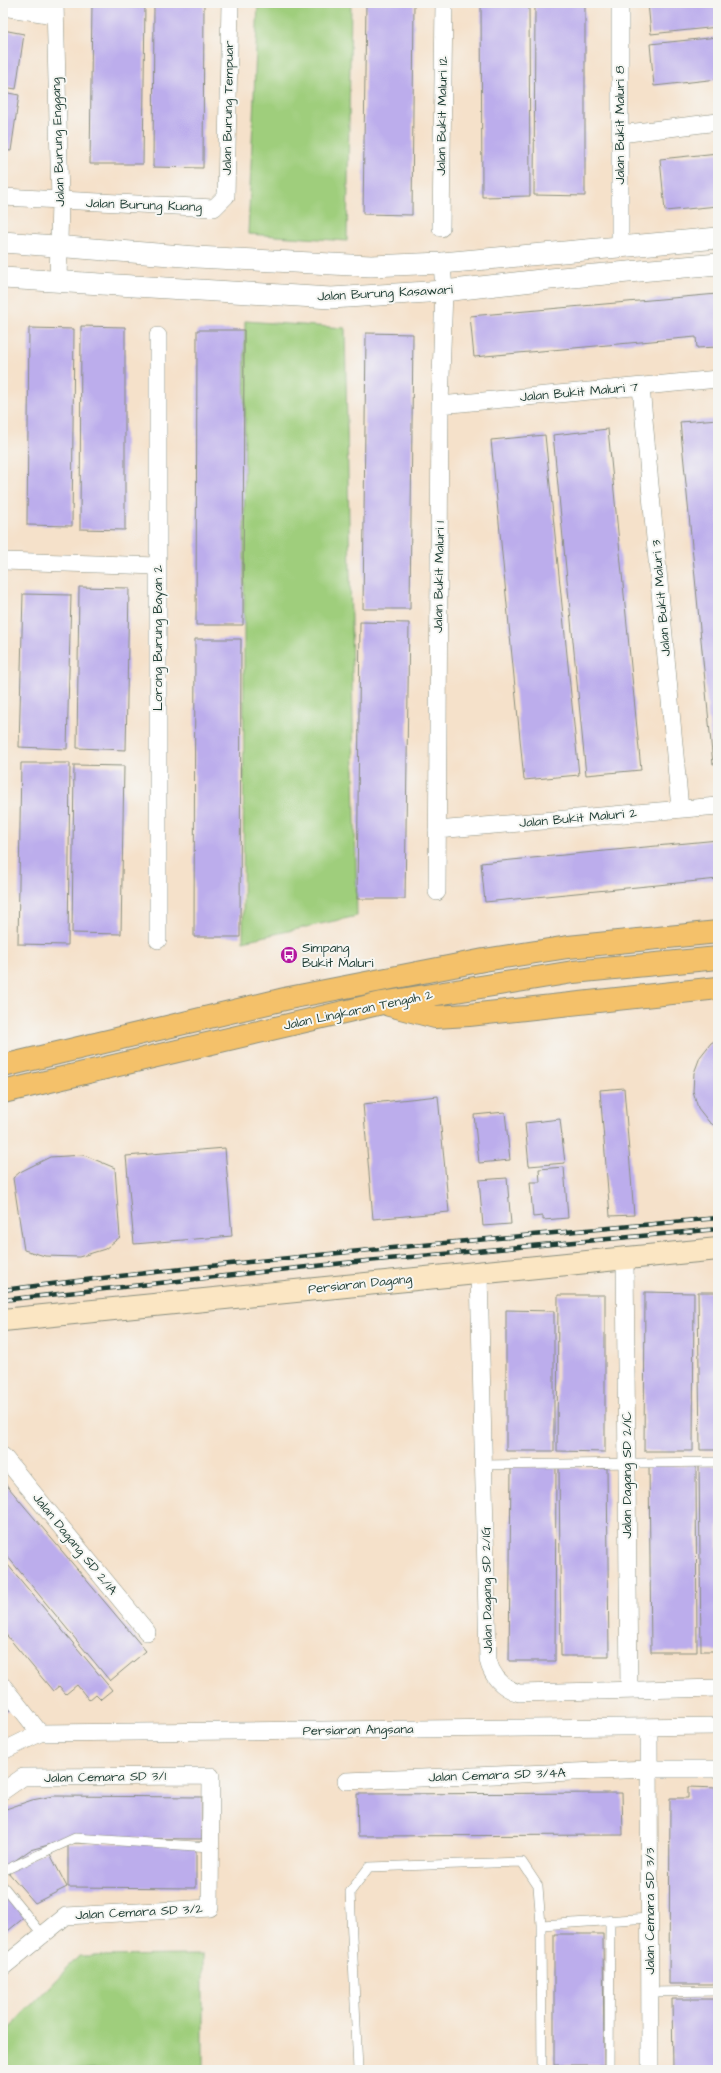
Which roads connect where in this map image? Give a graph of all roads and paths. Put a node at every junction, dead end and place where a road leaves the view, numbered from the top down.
1 (230, 3) edge
2 (444, 3) edge
3 (620, 3) edge
4 (3, 7) edge
5 (54, 9) edge
6 (718, 122) edge
7 (620, 134) junction
8 (3, 197) edge
9 (60, 201) junction
10 (214, 208) joint
11 (441, 228) dead end
12 (718, 238) edge
13 (3, 242) edge
14 (59, 245) junction
15 (620, 248) junction
16 (442, 263) junction
17 (718, 264) edge
18 (3, 278) edge
19 (58, 280) junction
20 (444, 291) junction
21 (158, 336) dead end
22 (718, 380) edge
23 (641, 387) junction
24 (440, 405) junction
25 (3, 561) edge
26 (158, 566) junction
27 (718, 806) edge
28 (680, 809) junction
29 (437, 830) junction
30 (436, 892) dead end
31 (718, 932) edge
32 (158, 940) dead end
33 (718, 958) edge
34 (715, 988) edge
35 (382, 1003) junction
36 (3, 1066) edge
37 (3, 1092) edge
38 (718, 1249) edge
39 (625, 1259) junction
40 (479, 1272) junction
41 (3, 1320) edge
42 (718, 1462) edge
43 (627, 1463) junction
44 (484, 1465) junction
45 (6, 1467) edge
46 (147, 1632) dead end
47 (3, 1686) edge
48 (718, 1688) edge
49 (629, 1690) junction
50 (718, 1726) edge
51 (649, 1727) junction
52 (40, 1733) junction
53 (3, 1751) edge
54 (718, 1768) edge
55 (649, 1770) junction
56 (211, 1776) joint
57 (346, 1781) dead end
58 (3, 1791) edge
59 (210, 1847) junction
60 (3, 1871) edge
61 (3, 1886) edge
62 (650, 1918) junction
63 (610, 1920) junction
64 (541, 1925) junction
65 (43, 1935) junction
66 (3, 1967) edge
67 (718, 1991) edge
68 (650, 1992) junction
69 (358, 2070) edge
70 (542, 2070) edge
71 (609, 2070) edge
72 (650, 2070) edge

1 - 10 street, Jalan Burung Tempuar
2 - 11 street, Jalan Bukit Maluri 12
3 - 7 street, Jalan Bukit Maluri 8
4 - 5 street
5 - 9 street, Jalan Burung Enggang
6 - 7 street
7 - 15 street, Jalan Bukit Maluri 8
8 - 9 street, Jalan Burung Kuang
9 - 10 street, Jalan Burung Kuang
9 - 14 street, Jalan Burung Enggang
12 - 15 street, Jalan Burung Kasawari
13 - 14 street, Jalan Burung Kasawari
14 - 16 street, Jalan Burung Kasawari
14 - 19 street, Jalan Burung Enggang
15 - 16 street, Jalan Burung Kasawari
16 - 20 street, Jalan Bukit Maluri 1
17 - 20 street, Jalan Burung Kasawari
18 - 19 street, Jalan Burung Kasawari
19 - 20 street, Jalan Burung Kasawari
20 - 24 street, Jalan Bukit Maluri 1
21 - 26 street, Lorong Burung Bayan 2
22 - 23 street, Jalan Bukit Maluri 7
23 - 24 street, Jalan Bukit Maluri 7
23 - 28 street, Jalan Bukit Maluri 3
24 - 29 street, Jalan Bukit Maluri 1
25 - 26 street
26 - 32 street, Lorong Burung Bayan 2
27 - 28 street, Jalan Bukit Maluri 2
28 - 29 street, Jalan Bukit Maluri 2
29 - 30 street, Jalan Bukit Maluri 1
31 - 36 highway, Jalan Lingkaran Tengah 2
33 - 35 highway, Jalan Lingkaran Tengah 2
34 - 35 highway
35 - 37 highway, Jalan Lingkaran Tengah 2
38 - 39 main road, Persiaran Dagang
39 - 40 main road, Persiaran Dagang
39 - 43 street, Jalan Dagang SD 2/1C
40 - 41 main road, Persiaran Dagang
40 - 44 street, Jalan Dagang SD 2/1G
42 - 43 lane
43 - 44 lane
43 - 49 street, Jalan Dagang SD 2/1C
44 - 49 street, Jalan Dagang SD 2/1G
45 - 46 street, Jalan Dagang SD 2/1A
47 - 52 street
48 - 49 street, Jalan Dagang SD 2/1G
50 - 51 street, Persiaran Angsana
51 - 52 street, Persiaran Angsana
51 - 55 street, Jalan Cemara SD 3/3
52 - 53 street, Persiaran Angsana
54 - 55 street, Jalan Cemara SD 3/4A
55 - 57 street, Jalan Cemara SD 3/4A
55 - 62 street, Jalan Cemara SD 3/3
56 - 58 street, Jalan Cemara SD 3/1
56 - 59 street, Jalan Cemara SD 3/2
59 - 60 lane
59 - 65 street, Jalan Cemara SD 3/2
61 - 65 lane
62 - 63 lane
62 - 68 street, Jalan Cemara SD 3/3
63 - 64 lane
63 - 71 lane
64 - 69 lane
64 - 70 lane
65 - 66 street, Jalan Cemara SD 3/2
67 - 68 lane
68 - 72 street, Jalan Cemara SD 3/3

